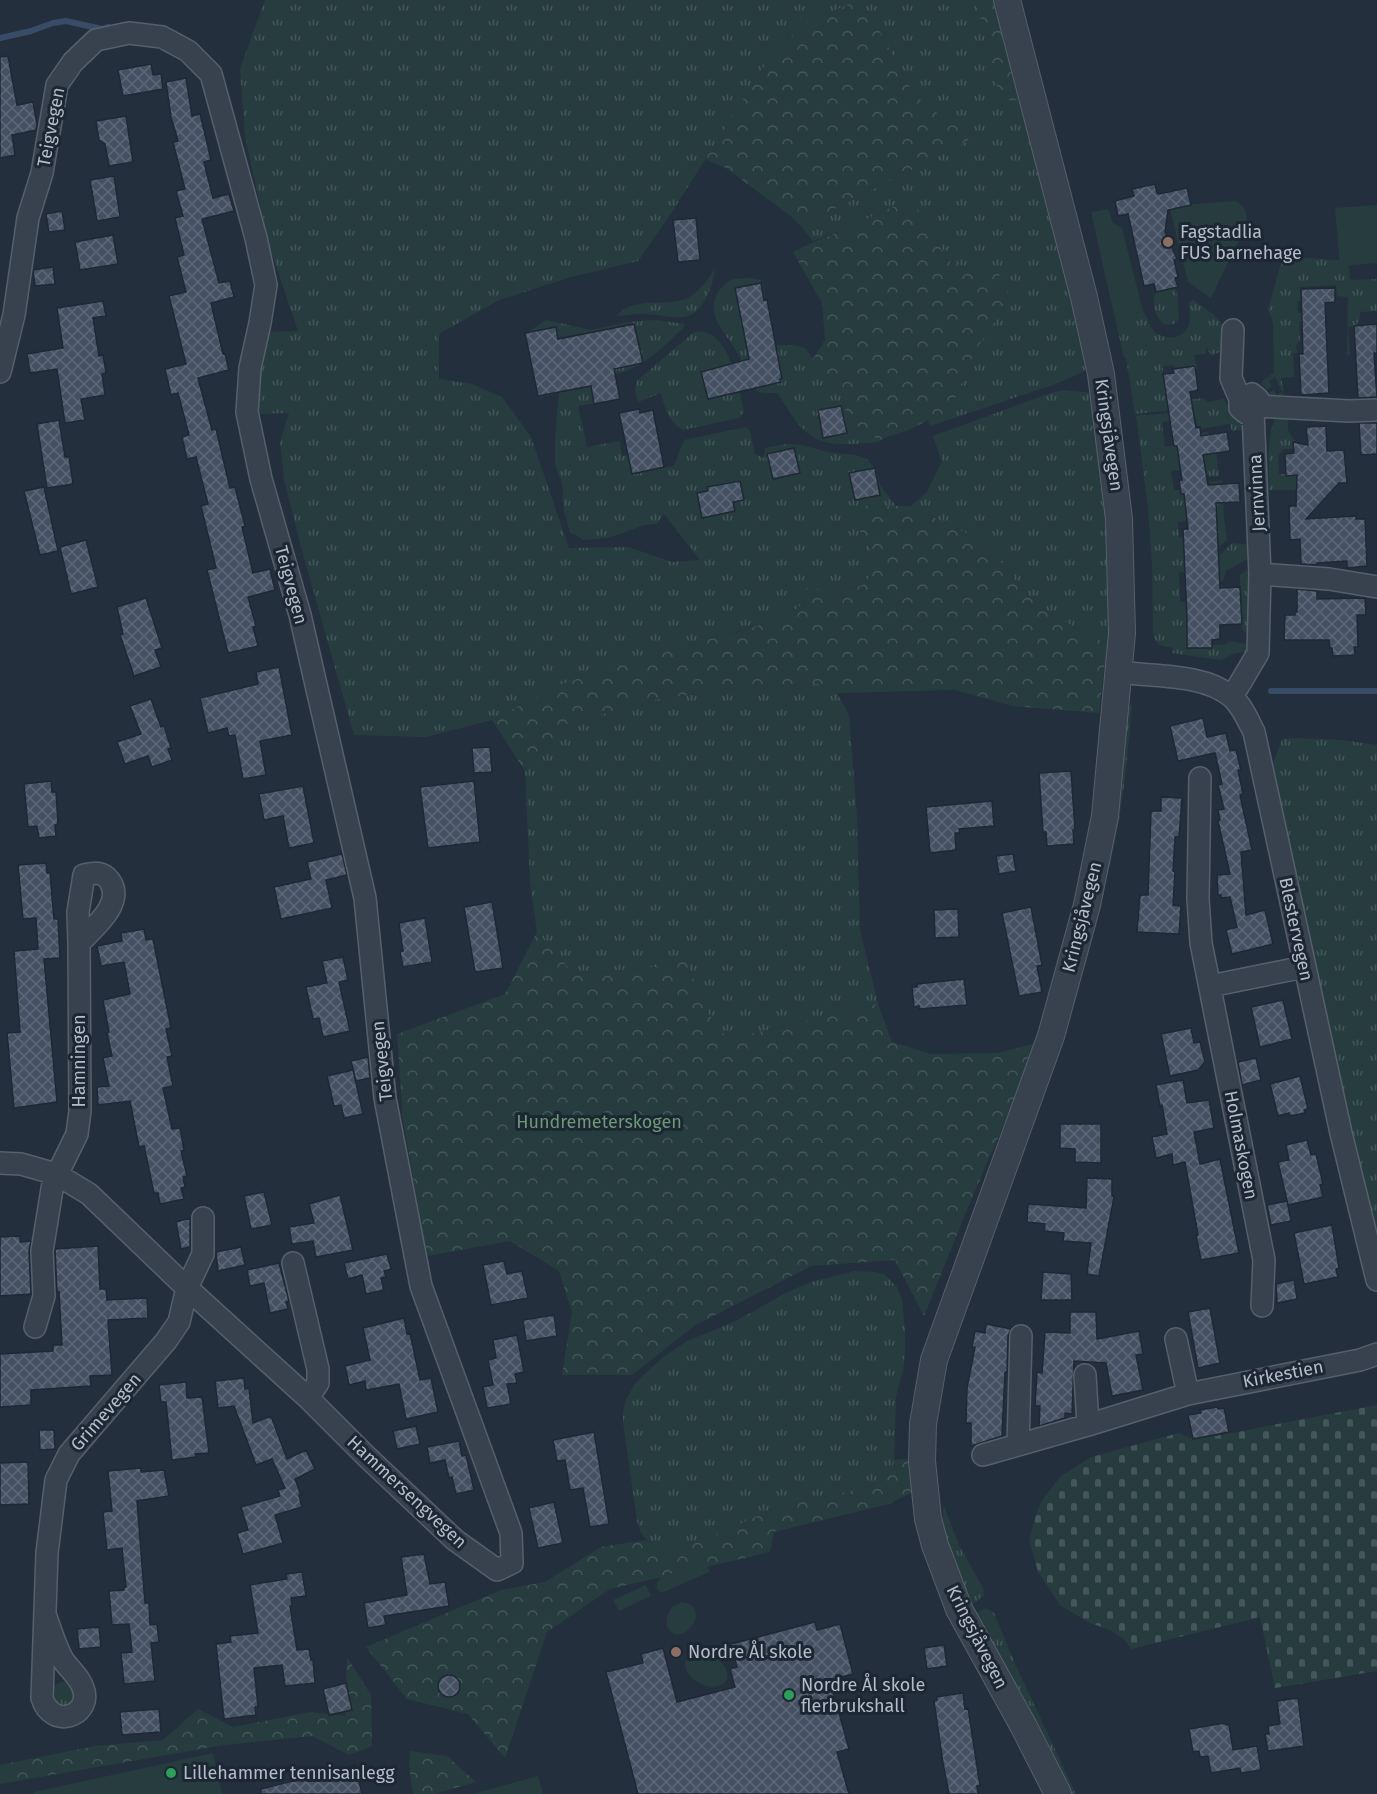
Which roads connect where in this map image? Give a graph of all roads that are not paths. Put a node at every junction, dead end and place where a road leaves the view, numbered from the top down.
1 (1007, 0) edge
2 (1233, 330) dead end
3 (0, 372) edge
4 (1250, 406) junction
5 (1377, 410) edge
6 (1260, 574) junction
7 (1377, 587) edge
8 (1119, 672) junction
9 (1232, 697) junction
10 (1200, 778) dead end
11 (79, 943) dead end
12 (1304, 967) junction
13 (1210, 986) junction
14 (0, 1163) edge
15 (56, 1174) junction
16 (203, 1218) dead end
17 (293, 1263) dead end
18 (1377, 1280) edge
19 (186, 1288) junction
20 (1262, 1306) dead end
21 (35, 1328) dead end
22 (1021, 1336) dead end
23 (1176, 1339) dead end
24 (1377, 1354) edge
25 (1084, 1375) dead end
26 (1188, 1394) junction
27 (308, 1398) junction
28 (1088, 1425) junction
29 (1018, 1445) junction
30 (983, 1455) dead end
31 (512, 1563) joint
32 (46, 1617) dead end
33 (1058, 1794) edge

1 - 8 street, Kringsjåvegen
2 - 4 street, Jernvinna
3 - 31 street, Teigvegen
4 - 5 street
4 - 6 street, Jernvinna
6 - 7 street
6 - 9 street, Jernvinna
8 - 9 street, Blestervegen
8 - 33 street, Kringsjåvegen
9 - 12 street, Blestervegen
10 - 13 street, Holmaskogen
11 - 15 street, Hamningen
12 - 13 street
12 - 18 street, Blestervegen
13 - 20 street, Holmaskogen
14 - 15 street, Hammersengvegen
15 - 19 street, Hammersengvegen
15 - 21 street
16 - 19 street
17 - 27 street
19 - 27 street, Hammersengvegen
19 - 32 street, Grimevegen
22 - 29 street
23 - 26 street
24 - 26 street, Kirkestien
25 - 28 street
26 - 28 street, Kirkestien
27 - 31 street, Hammersengvegen
28 - 29 street, Kirkestien
29 - 30 street, Kirkestien

